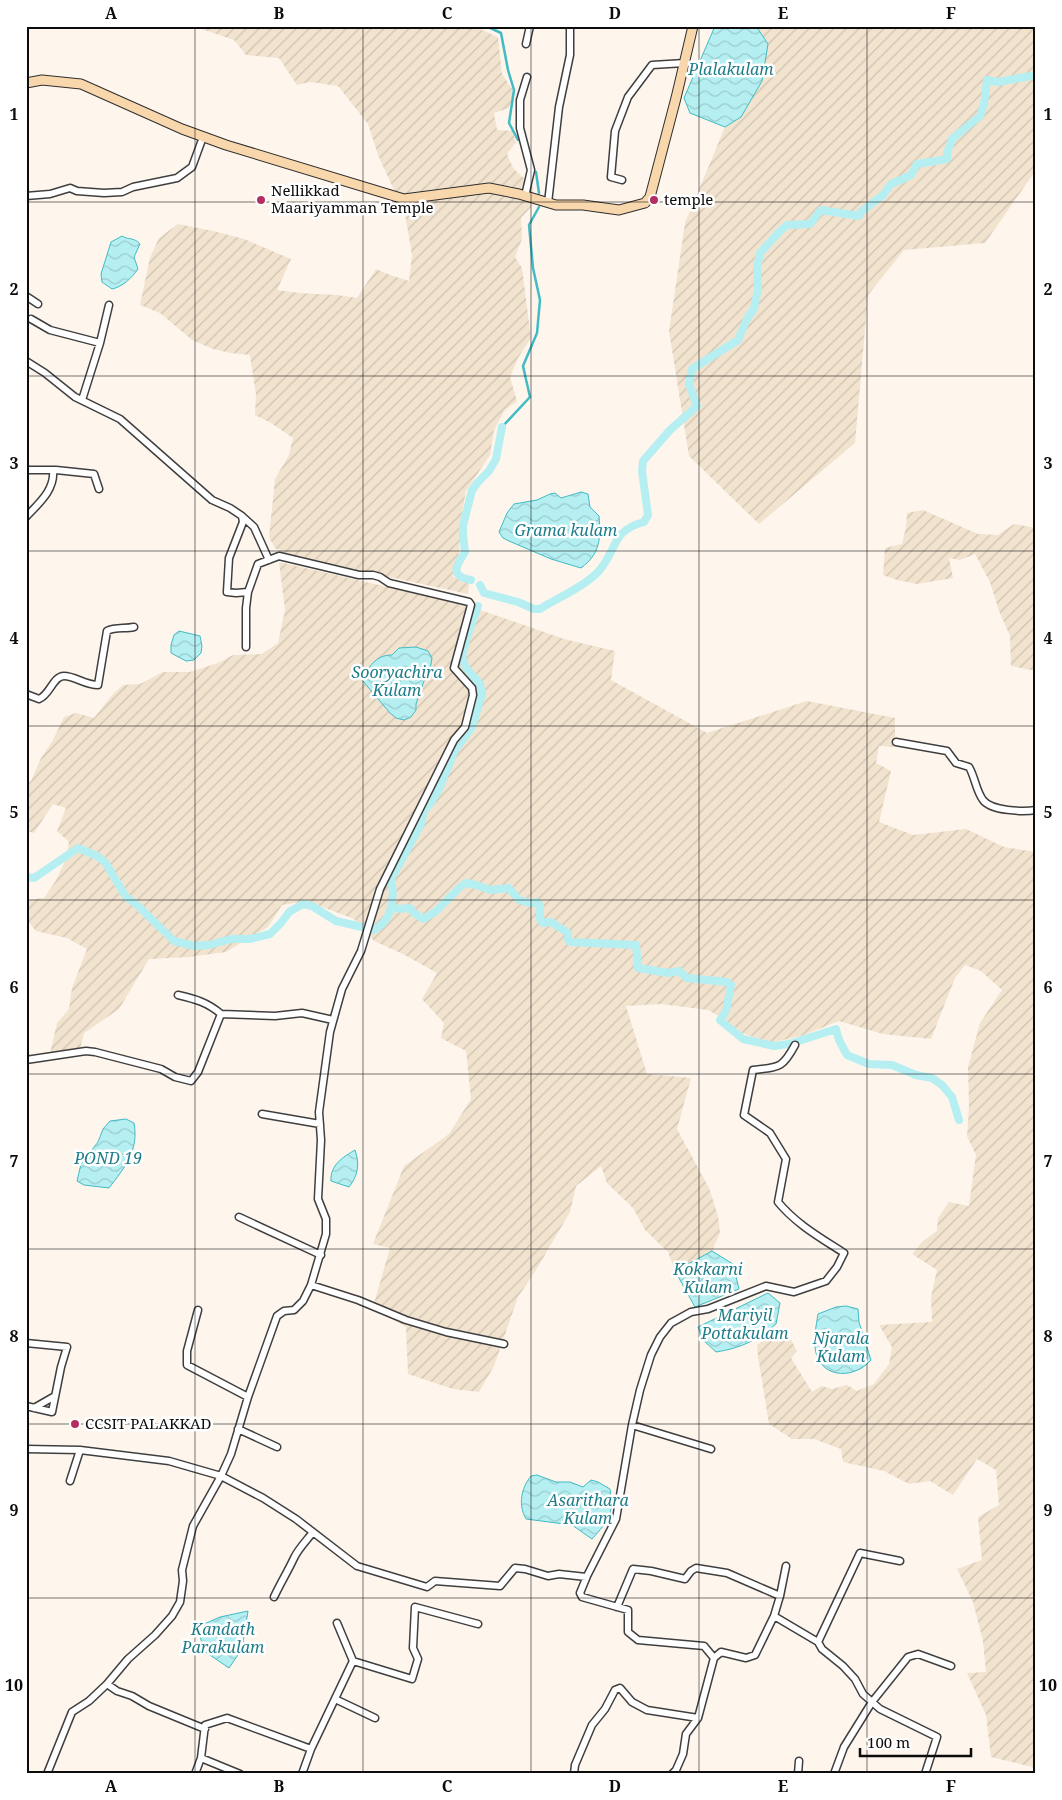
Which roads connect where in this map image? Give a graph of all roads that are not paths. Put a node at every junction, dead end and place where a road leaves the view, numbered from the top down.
1 (530, 26) edge
2 (693, 26) edge
3 (570, 27) edge
4 (526, 44) dead end
5 (684, 62) junction
6 (526, 77) dead end
7 (26, 83) edge
8 (203, 137) junction
9 (622, 180) dead end
10 (26, 196) edge
11 (525, 196) junction
12 (548, 203) junction
13 (26, 296) edge
14 (38, 304) dead end
15 (109, 306) dead end
16 (31, 319) dead end
17 (100, 343) junction
18 (26, 361) edge
19 (82, 400) junction
20 (26, 470) edge
21 (53, 470) junction
22 (99, 489) dead end
23 (242, 516) junction
24 (26, 517) edge
25 (269, 560) junction
26 (248, 592) junction
27 (134, 627) dead end
28 (246, 647) dead end
29 (26, 694) edge
30 (896, 742) dead end
31 (1036, 810) edge
32 (178, 994) dead end
33 (221, 1014) junction
34 (333, 1020) junction
35 (795, 1045) dead end
36 (26, 1060) edge
37 (262, 1114) dead end
38 (320, 1124) junction
39 (239, 1217) dead end
40 (321, 1255) junction
41 (312, 1285) junction
42 (198, 1310) dead end
43 (26, 1343) edge
44 (504, 1344) dead end
45 (55, 1396) junction
46 (248, 1397) junction
47 (26, 1406) edge
48 (34, 1408) junction
49 (632, 1425) junction
50 (238, 1430) junction
51 (277, 1447) dead end
52 (26, 1449) edge
53 (711, 1449) dead end
54 (80, 1450) junction
55 (221, 1476) junction
56 (70, 1481) dead end
57 (314, 1532) junction
58 (900, 1561) dead end
59 (786, 1566) dead end
60 (586, 1577) junction
61 (780, 1596) junction
62 (274, 1597) dead end
63 (617, 1607) junction
64 (774, 1616) junction
65 (337, 1623) dead end
66 (478, 1624) dead end
67 (818, 1642) junction
68 (714, 1658) junction
69 (353, 1661) junction
70 (951, 1666) dead end
71 (107, 1684) junction
72 (335, 1699) junction
73 (872, 1702) junction
74 (375, 1718) dead end
75 (698, 1718) junction
76 (205, 1729) junction
77 (311, 1750) junction
78 (201, 1758) junction
79 (799, 1760) dead end
80 (47, 1774) edge
81 (195, 1774) edge
82 (240, 1774) edge
83 (302, 1774) edge
84 (574, 1774) edge
85 (672, 1774) edge
86 (798, 1774) edge
87 (834, 1774) edge
88 (925, 1774) edge

1 - 4 street
2 - 5 street
3 - 12 street
5 - 9 street
5 - 12 street
6 - 11 street
7 - 8 street
8 - 10 street
8 - 11 street
11 - 12 street
13 - 14 street
15 - 17 street
16 - 17 street
17 - 19 street
18 - 19 street
19 - 23 street
20 - 21 street
21 - 22 street
21 - 24 street
23 - 25 street
23 - 26 street
25 - 26 street
25 - 34 street
26 - 28 street
27 - 29 street
30 - 31 street
32 - 33 street
33 - 34 street
33 - 36 street
34 - 38 street
35 - 49 street
37 - 38 street
38 - 40 street
39 - 40 street
40 - 41 street
41 - 44 street
41 - 46 street
42 - 46 street
43 - 45 street
45 - 48 street
45 - 48 street
46 - 50 street
47 - 48 street
49 - 53 street
49 - 60 street
50 - 51 street
50 - 55 street
52 - 54 street
54 - 55 street
54 - 56 street
55 - 57 street
55 - 71 street
57 - 60 street
57 - 62 street
58 - 67 street
59 - 61 street
60 - 63 street
61 - 63 street
61 - 64 street
63 - 68 street
64 - 67 street
64 - 68 street
65 - 69 street
66 - 69 street
67 - 73 street
68 - 75 street
69 - 72 street
70 - 73 street
71 - 76 street
71 - 80 street
72 - 74 street
72 - 77 street
73 - 87 street
73 - 88 street
75 - 84 street
75 - 85 street
76 - 77 street
76 - 78 street
77 - 83 street
78 - 81 street
78 - 82 street
79 - 86 street

